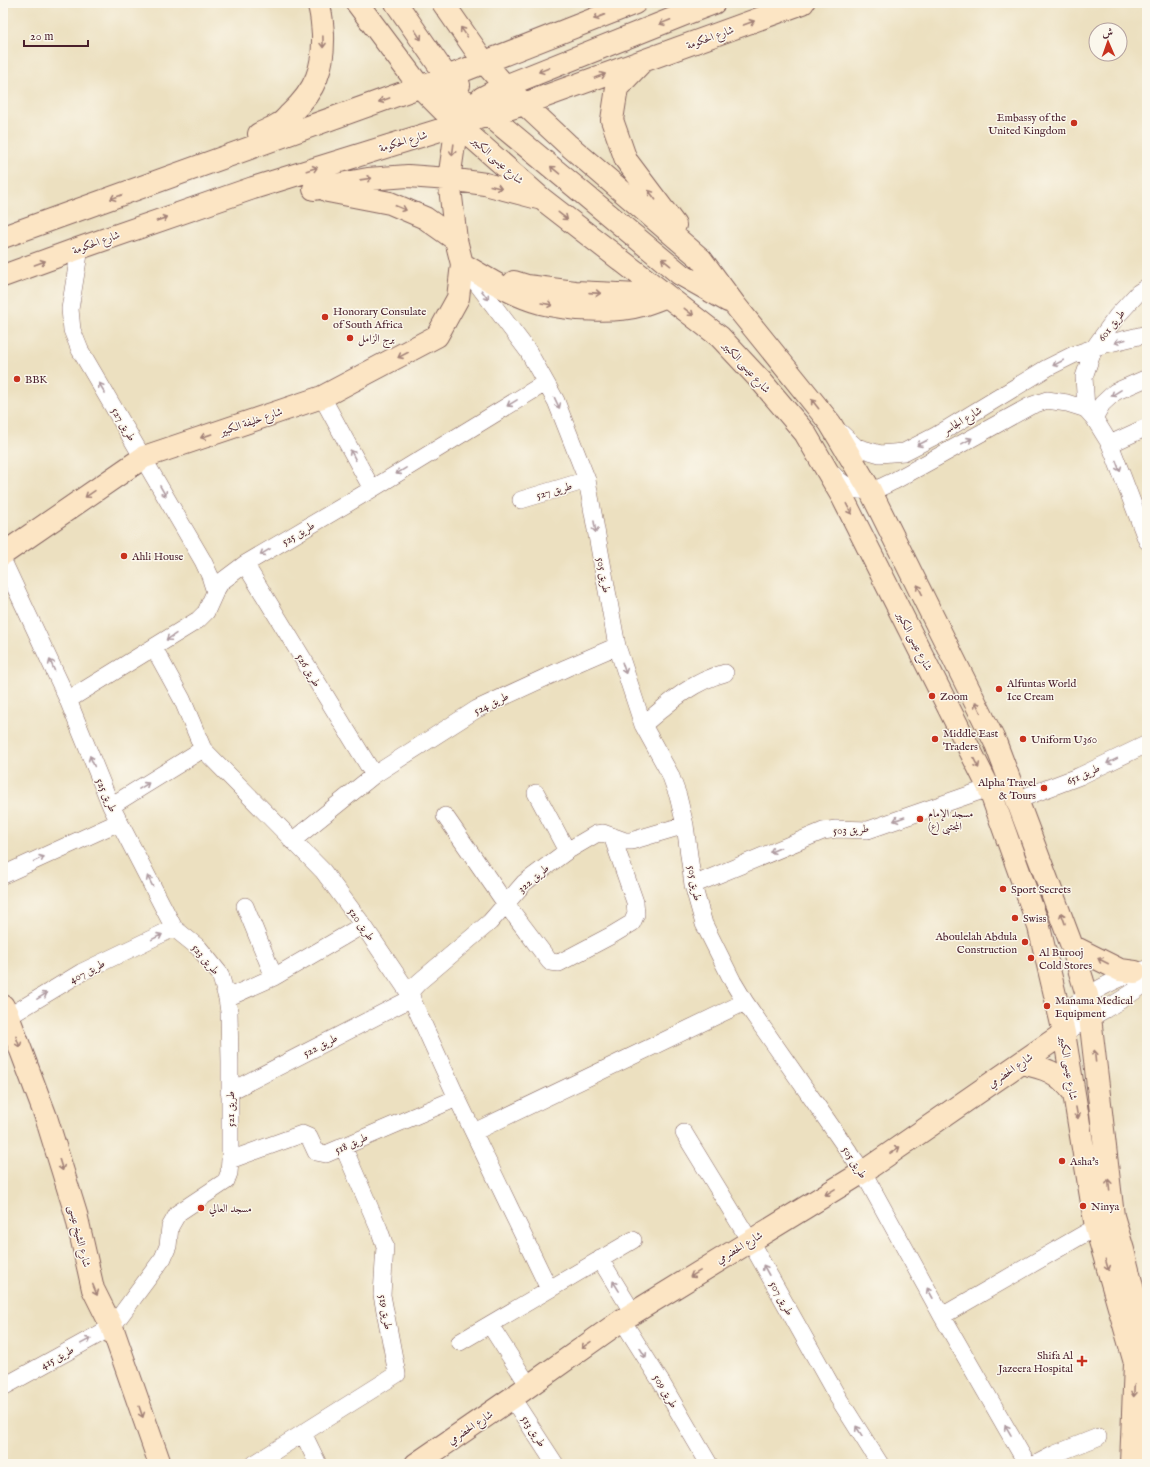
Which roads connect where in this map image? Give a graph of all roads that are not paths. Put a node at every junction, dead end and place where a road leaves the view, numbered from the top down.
1 (318, 3) edge
2 (357, 3) edge
3 (396, 3) edge
4 (443, 3) edge
5 (635, 3) edge
6 (714, 3) edge
7 (803, 3) edge
8 (643, 61) junction
9 (484, 62) junction
10 (447, 77) junction
11 (505, 86) junction
12 (420, 87) junction
13 (524, 104) junction
14 (482, 106) junction
15 (457, 124) junction
16 (449, 179) junction
17 (139, 188) junction
18 (253, 188) junction
19 (314, 189) junction
20 (542, 199) junction
21 (3, 237) edge
22 (456, 240) junction
23 (80, 248) junction
24 (701, 259) junction
25 (462, 264) junction
26 (3, 276) edge
27 (1147, 287) edge
28 (667, 296) junction
29 (735, 305) junction
30 (1147, 334) edge
31 (1094, 348) junction
32 (1147, 378) edge
33 (545, 383) junction
34 (322, 396) junction
35 (1090, 414) junction
36 (830, 423) junction
37 (1147, 427) edge
38 (1110, 444) junction
39 (144, 457) junction
40 (825, 466) junction
41 (586, 480) junction
42 (372, 489) junction
43 (870, 490) junction
44 (521, 500) dead end
45 (1147, 541) edge
46 (3, 554) edge
47 (3, 561) edge
48 (245, 564) junction
49 (215, 592) junction
50 (617, 646) junction
51 (154, 648) junction
52 (725, 673) dead end
53 (68, 700) junction
54 (643, 725) junction
55 (1147, 744) edge
56 (203, 749) junction
57 (374, 775) junction
58 (989, 788) junction
59 (536, 793) dead end
60 (1017, 800) junction
61 (111, 806) junction
62 (445, 816) dead end
63 (119, 822) junction
64 (686, 825) junction
65 (612, 836) junction
66 (292, 841) junction
67 (567, 851) junction
68 (3, 875) edge
69 (693, 884) junction
70 (506, 904) junction
71 (244, 906) dead end
72 (363, 925) junction
73 (174, 928) junction
74 (1072, 946) junction
75 (1143, 974) edge
76 (274, 977) junction
77 (1087, 995) junction
78 (410, 996) junction
79 (227, 998) junction
80 (745, 1002) junction
81 (5, 1014) edge
82 (1090, 1017) junction
83 (1062, 1024) junction
84 (1021, 1063) junction
85 (229, 1092) junction
86 (1073, 1092) junction
87 (457, 1098) junction
88 (474, 1132) junction
89 (684, 1132) dead end
90 (343, 1146) junction
91 (230, 1160) junction
92 (863, 1172) junction
93 (1106, 1225) junction
94 (633, 1240) dead end
95 (750, 1241) junction
96 (600, 1259) junction
97 (549, 1289) junction
98 (627, 1316) junction
99 (942, 1316) junction
100 (490, 1325) junction
101 (112, 1327) junction
102 (460, 1342) dead end
103 (1147, 1346) edge
104 (3, 1388) edge
105 (520, 1392) junction
106 (303, 1433) junction
107 (1098, 1437) dead end
108 (160, 1464) edge
109 (254, 1464) edge
110 (318, 1464) edge
111 (416, 1464) edge
112 (555, 1464) edge
113 (709, 1464) edge
114 (880, 1464) edge
115 (1027, 1464) edge
116 (1036, 1464) edge
117 (1131, 1464) edge

1 -> 17 main road
2 - 12 main road, شارع عيسى الكبير
3 -> 10 main road
9 -> 4 main road, شارع عيسى الكبير
5 -> 9 main road
6 -> 11 main road
8 -> 7 main road, شارع الحكومة
13 -> 8 main road, شارع الحكومة
24 -> 8 main road
9 - 10 main road
9 - 11 main road, شارع عيسى الكبير
10 - 12 main road
10 - 14 main road
11 - 13 main road, شارع عيسى الكبير
11 - 14 main road
12 - 14 main road
12 - 15 main road, شارع عيسى الكبير
12 -> 17 main road
13 - 14 main road, شارع الحكومة
13 - 24 main road, شارع عيسى الكبير
14 - 15 main road, شارع الحكومة
29 -> 14 main road
15 -> 16 main road
18 -> 15 main road, شارع الحكومة
15 - 20 main road, شارع عيسى الكبير
19 -> 16 main road
16 -> 20 main road
16 - 22 main road
17 -> 21 main road
18 - 19 main road
23 -> 18 main road, شارع الحكومة
19 -> 22 main road
20 -> 28 main road, شارع عيسى الكبير
22 - 25 main road
26 -> 23 main road, شارع الحكومة
39 -> 23 street, طريق 527
24 - 29 main road, شارع عيسى الكبير
25 -> 28 main road
25 -> 33 street, طريق 505
25 -> 34 main road, شارع خليفة الكبير
27 - 31 street, طريق 601
28 -> 40 main road, شارع عيسى الكبير
36 -> 29 main road, شارع عيسى الكبير
30 -> 31 street, شارع الجاسر
31 - 35 street, طريق 601
31 -> 36 street, شارع الجاسر
32 -> 35 street
33 -> 41 street, طريق 505
33 -> 42 street, طريق 525
34 -> 39 main road, شارع خليفة الكبير
42 -> 34 street
35 - 38 street
43 -> 35 street, شارع الجاسر
36 - 43 main road, شارع عيسى الكبير
37 - 38 street
38 -> 45 street
39 -> 46 main road, شارع خليفة الكبير
39 -> 49 street, طريق 527
40 - 43 street
40 -> 58 main road, شارع عيسى الكبير
41 - 44 street, طريق 527
41 -> 50 street, طريق 505
42 -> 48 street, طريق 525
60 -> 43 main road, شارع عيسى الكبير
53 -> 47 street, طريق 525
48 - 49 street, طريق 525
48 - 57 street, طريق 526
49 -> 51 street, طريق 525
50 -> 54 street, طريق 505
50 - 57 street, طريق 524
51 - 53 street, طريق 525
51 - 56 street
52 - 54 street
61 -> 53 street, طريق 525
54 - 64 street, طريق 505
55 -> 60 street, طريق 651
61 -> 56 street
56 - 66 street, طريق 520
57 - 66 street, طريق 524
58 -> 69 street, طريق 503
58 - 83 main road, شارع عيسى الكبير
59 - 67 street
74 -> 60 main road, شارع عيسى الكبير
61 - 63 street, طريق 525
62 - 70 street
68 -> 63 street, طريق 525
73 -> 63 street, طريق 525
64 - 65 street, طريق 322
64 - 69 street, طريق 505
65 - 67 street, طريق 322
65 - 70 street
66 - 72 street, طريق 520
67 - 70 street, طريق 322
69 - 80 street, طريق 505
70 - 78 street, طريق 322
71 - 76 street
72 - 76 street
72 - 78 street, طريق 520
73 - 79 street, طريق 523
81 -> 73 street, طريق 407
75 -> 74 main road
74 - 77 main road, شارع عيسى الكبير
75 - 77 street
75 - 82 street
76 - 79 street
77 - 82 main road, شارع عيسى الكبير
77 - 83 street
78 - 85 street, طريق 522
78 - 87 street, طريق 520
79 - 85 street, طريق 521
80 - 88 street
80 - 92 street, طريق 505
81 -> 101 main road, شارع الشيخ عيسى
82 - 83 street
93 -> 82 main road, شارع عيسى الكبير
83 - 84 main road, شارع الحضرمي
83 - 86 main road, شارع عيسى الكبير
84 - 86 main road
92 -> 84 main road, شارع الحضرمي
85 - 91 street, طريق 521
86 -> 93 main road, شارع عيسى الكبير
87 - 88 street, طريق 520
87 - 90 street, طريق 518
88 - 97 street, طريق 520
89 - 95 street, طريق 507
90 - 91 street, طريق 518
90 - 106 street, طريق 519
91 - 101 street, طريق 521
92 -> 95 main road, شارع الحضرمي
99 -> 92 street, طريق 505
93 - 99 street
93 - 103 main road, شارع عيسى الكبير
93 -> 117 main road, شارع عيسى الكبير
94 - 96 street
95 -> 98 main road, شارع الحضرمي
114 -> 95 street, طريق 507
96 - 97 street
98 -> 96 street, طريق 509
97 - 100 street
98 -> 105 main road, شارع الحضرمي
98 -> 113 street, طريق 509
115 -> 99 street, طريق 505
100 - 102 street
100 - 105 street
104 -> 101 street, طريق 415
101 -> 108 main road, شارع الشيخ عيسى
105 - 111 main road, شارع الحضرمي
105 - 112 street, طريق 513
106 - 109 street, طريق 519
106 - 110 street
107 - 116 street

